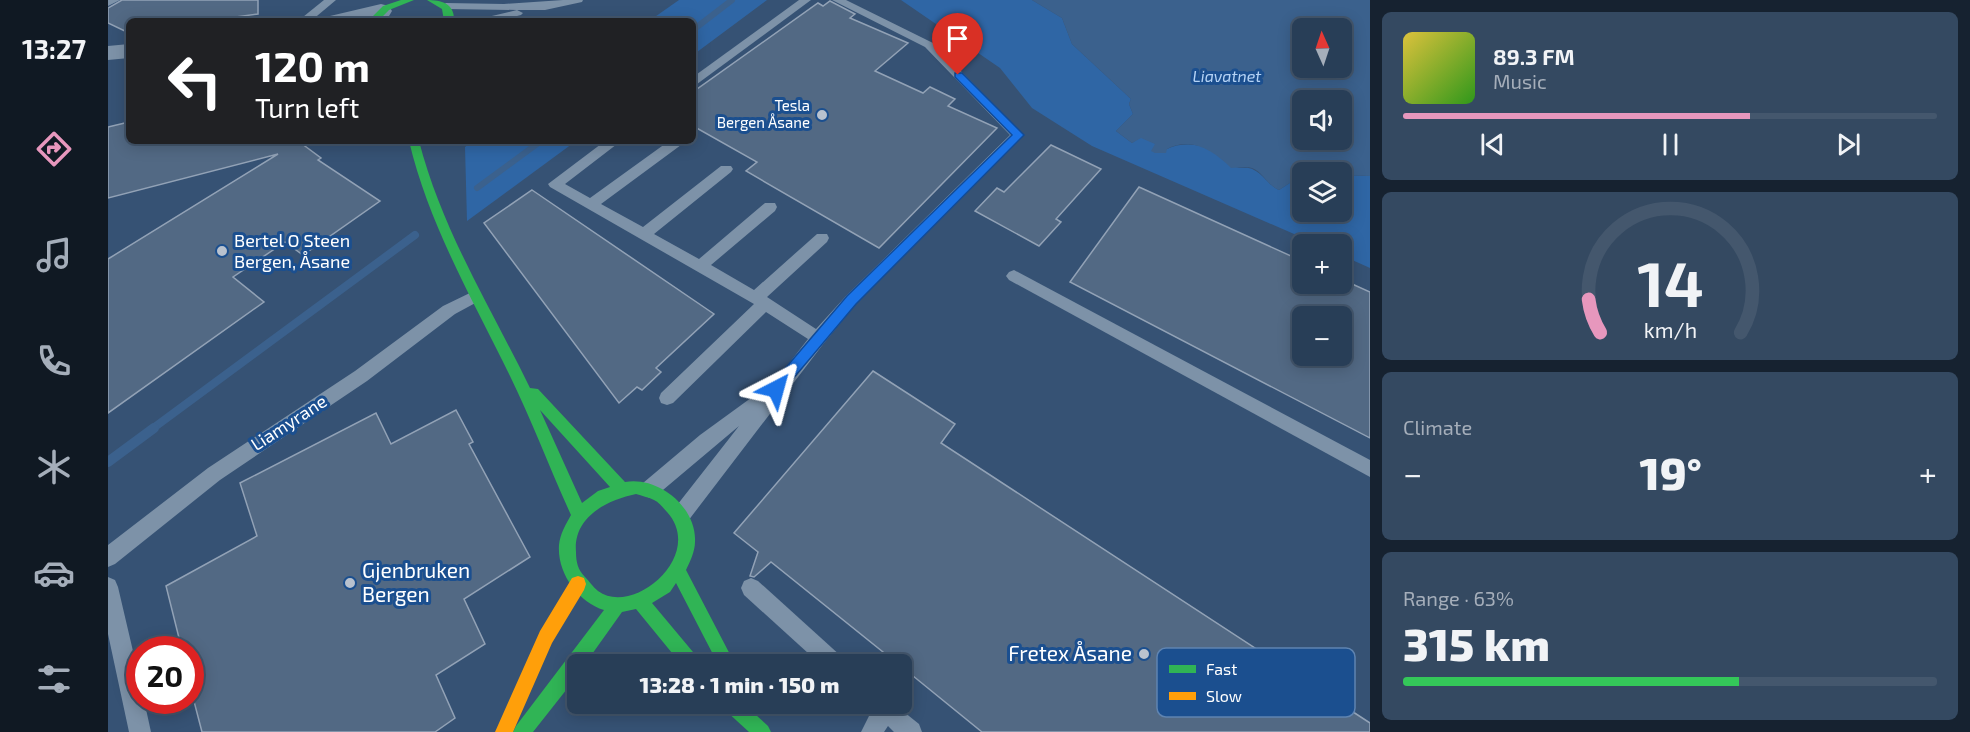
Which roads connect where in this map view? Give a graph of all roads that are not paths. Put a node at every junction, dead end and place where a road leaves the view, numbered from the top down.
1 (331, 0) edge
2 (410, 0) edge
3 (578, 0) edge
4 (806, 0) edge
5 (837, 0) edge
6 (436, 2) edge
7 (554, 5) junction
8 (385, 9) edge
9 (308, 18) edge
10 (350, 18) edge
11 (449, 18) edge
12 (496, 18) edge
13 (126, 51) edge
14 (108, 53) edge
15 (696, 81) edge
16 (415, 144) edge
17 (610, 144) edge
18 (673, 144) edge
19 (726, 169) dead end
20 (591, 204) junction
21 (770, 207) dead end
22 (644, 234) junction
23 (822, 238) dead end
24 (700, 266) junction
25 (1014, 276) dead end
26 (474, 297) junction
27 (760, 300) junction
28 (818, 338) junction
29 (517, 376) junction
30 (776, 389) junction
31 (668, 398) dead end
32 (1370, 469) edge
33 (621, 488) junction
34 (650, 489) junction
35 (579, 514) junction
36 (681, 515) junction
37 (108, 557) edge
38 (679, 572) junction
39 (578, 584) junction
40 (108, 586) edge
41 (751, 588) dead end
42 (641, 602) junction
43 (617, 605) junction
44 (684, 654) edge
45 (723, 654) edge
46 (824, 654) edge
47 (741, 714) edge
48 (758, 714) edge
49 (879, 714) edge
50 (890, 714) edge
51 (140, 732) edge
52 (504, 732) edge
53 (522, 732) edge
54 (762, 732) edge
55 (769, 732) edge
56 (872, 732) edge
57 (911, 732) edge

1 - 9 lane
2 - 8 main road
3 - 7 lane
4 - 15 lane
5 - 28 lane
6 - 7 lane
6 - 11 main road
7 - 12 lane
8 - 10 street
13 - 14 street
16 - 26 main road
17 - 20 lane
18 - 20 lane
19 - 22 lane
20 - 22 lane
21 - 24 lane
22 - 24 lane
23 - 27 lane
24 - 27 lane
25 - 32 lane
26 - 29 main road
26 - 37 lane, Liamyrane
27 - 28 lane
27 - 31 lane
28 - 30 lane
29 - 33 main road
29 - 35 main road
30 - 34 lane
30 - 36 lane
33 - 34 main road
33 - 35 main road
34 - 36 main road
35 - 39 main road
36 - 38 main road
38 - 42 main road
38 - 45 main road
39 - 43 main road
39 - 52 main road
40 - 51 lane
41 - 46 lane
42 - 43 main road
42 - 44 main road
43 - 53 main road
47 - 54 main road
48 - 55 main road
49 - 56 lane
50 - 57 lane

